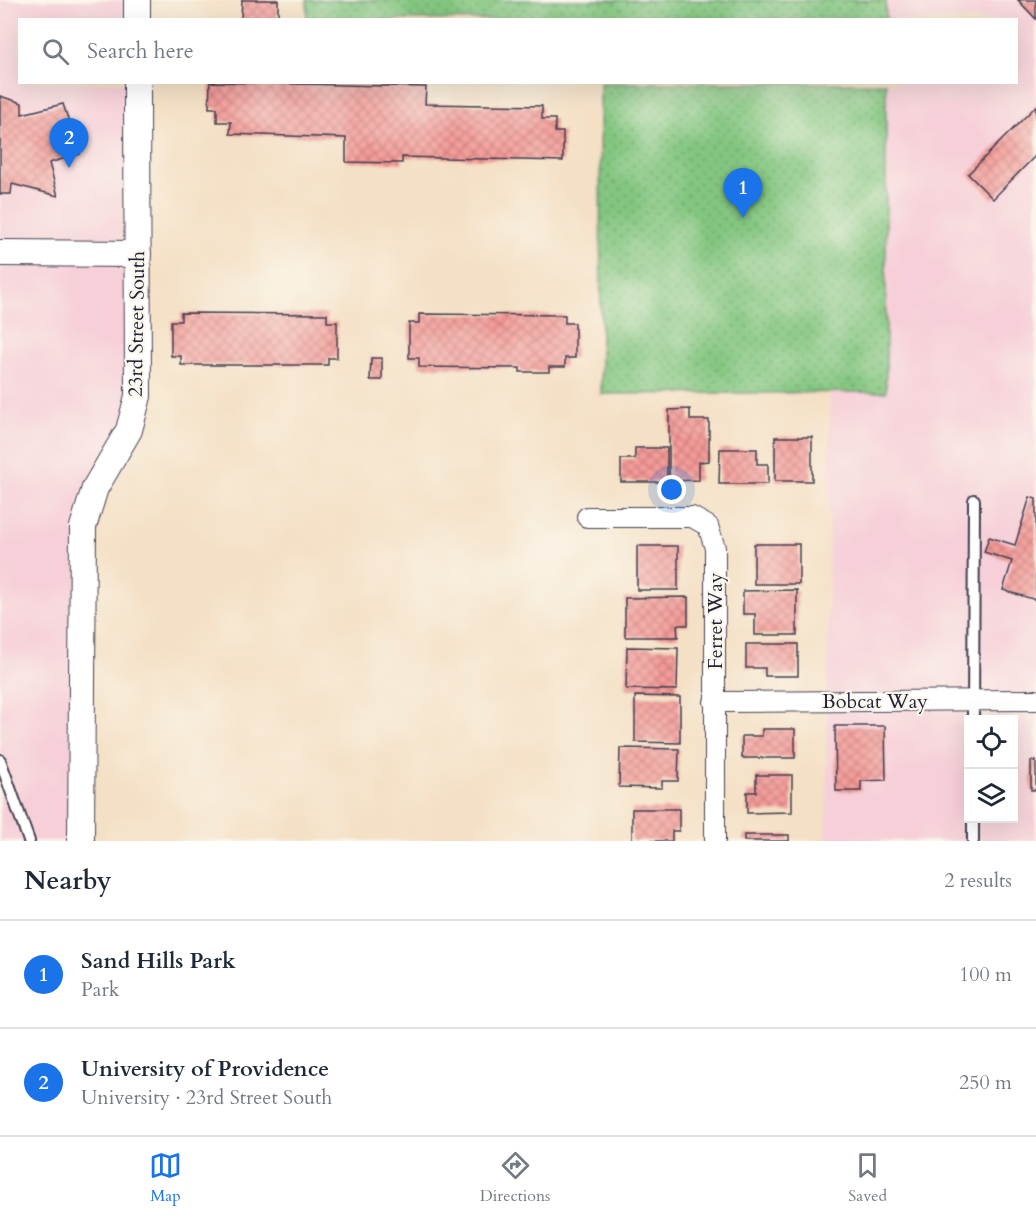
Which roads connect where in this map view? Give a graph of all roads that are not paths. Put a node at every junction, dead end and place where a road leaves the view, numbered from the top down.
1 (136, 0) edge
2 (136, 18) edge
3 (137, 84) edge
4 (0, 253) edge
5 (138, 254) junction
6 (974, 500) dead end
7 (587, 517) dead end
8 (1036, 700) edge
9 (714, 702) junction
10 (973, 710) edge
11 (0, 760) edge
12 (973, 823) edge
13 (29, 841) edge
14 (81, 841) edge
15 (715, 841) edge
16 (973, 841) edge

1 - 2 street
3 - 5 street, 23rd Street South
4 - 5 street
5 - 14 street, 23rd Street South
6 - 10 lane
7 - 9 street, Ferret Way
8 - 10 street, Bobcat Way
9 - 10 street, Bobcat Way
9 - 15 street, Ferret Way
11 - 13 lane
12 - 16 lane

